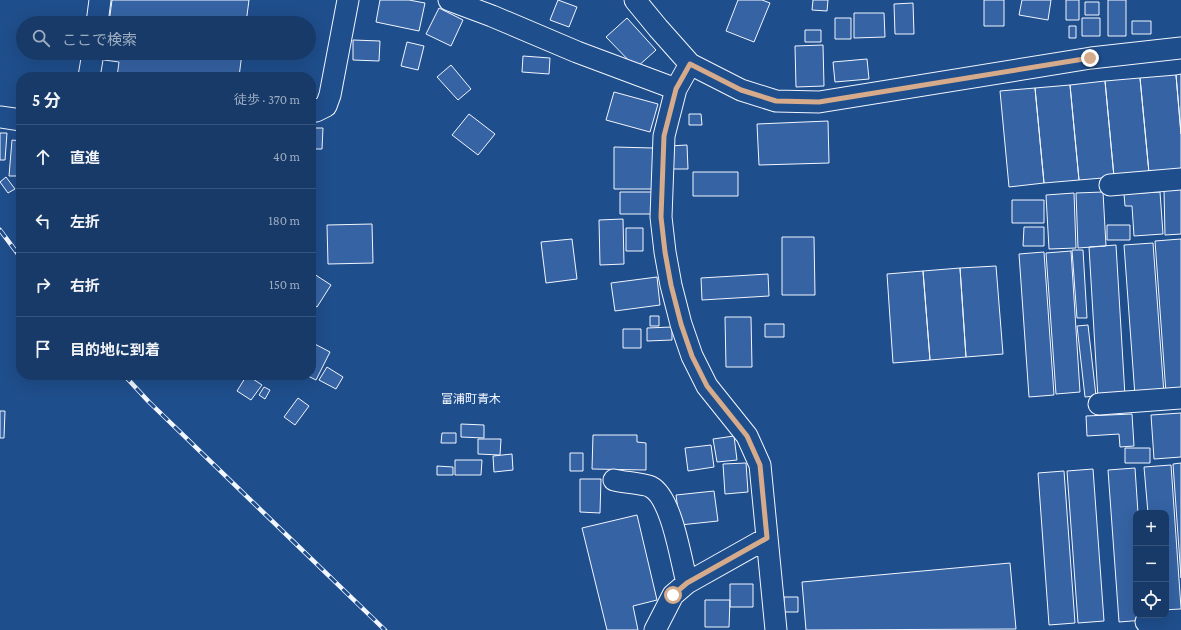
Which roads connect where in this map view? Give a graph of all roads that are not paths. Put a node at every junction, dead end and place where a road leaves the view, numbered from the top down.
1 (100, 0) edge
2 (348, 0) edge
3 (449, 0) edge
4 (635, 0) edge
5 (98, 16) edge
6 (1181, 48) edge
7 (92, 60) edge
8 (690, 64) junction
9 (90, 72) edge
10 (676, 89) junction
11 (316, 111) edge
12 (0, 117) edge
13 (16, 119) edge
14 (1181, 179) edge
15 (1110, 186) dead end
16 (1181, 398) edge
17 (1099, 404) dead end
18 (614, 480) dead end
19 (767, 538) junction
20 (687, 583) junction
21 (1181, 620) edge
22 (1146, 622) dead end
23 (655, 630) edge
24 (776, 630) edge

1 - 5 street
2 - 11 street
3 - 10 street
4 - 8 street
6 - 8 street
7 - 9 street
8 - 10 street
10 - 19 street
12 - 13 street
14 - 15 street
16 - 17 street
18 - 20 street
19 - 20 street
19 - 24 street
20 - 23 street
21 - 22 street

